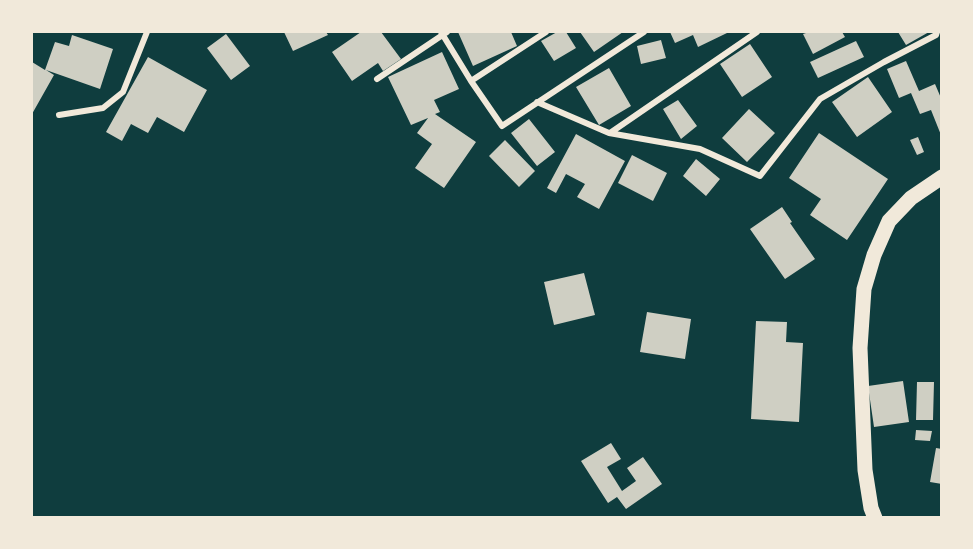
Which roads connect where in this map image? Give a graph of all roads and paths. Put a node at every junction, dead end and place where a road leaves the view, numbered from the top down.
1 (147, 32) edge
2 (444, 32) edge
3 (546, 32) edge
4 (644, 32) edge
5 (757, 32) edge
6 (937, 32) edge
7 (377, 79) dead end
8 (471, 81) junction
9 (537, 102) junction
10 (59, 115) dead end
11 (609, 133) junction
12 (942, 177) edge
13 (875, 518) edge

1 - 10 street
2 - 7 street
2 - 8 street
3 - 8 street
4 - 9 street
5 - 11 street
6 - 11 street
8 - 9 street
9 - 11 street
12 - 13 main road

